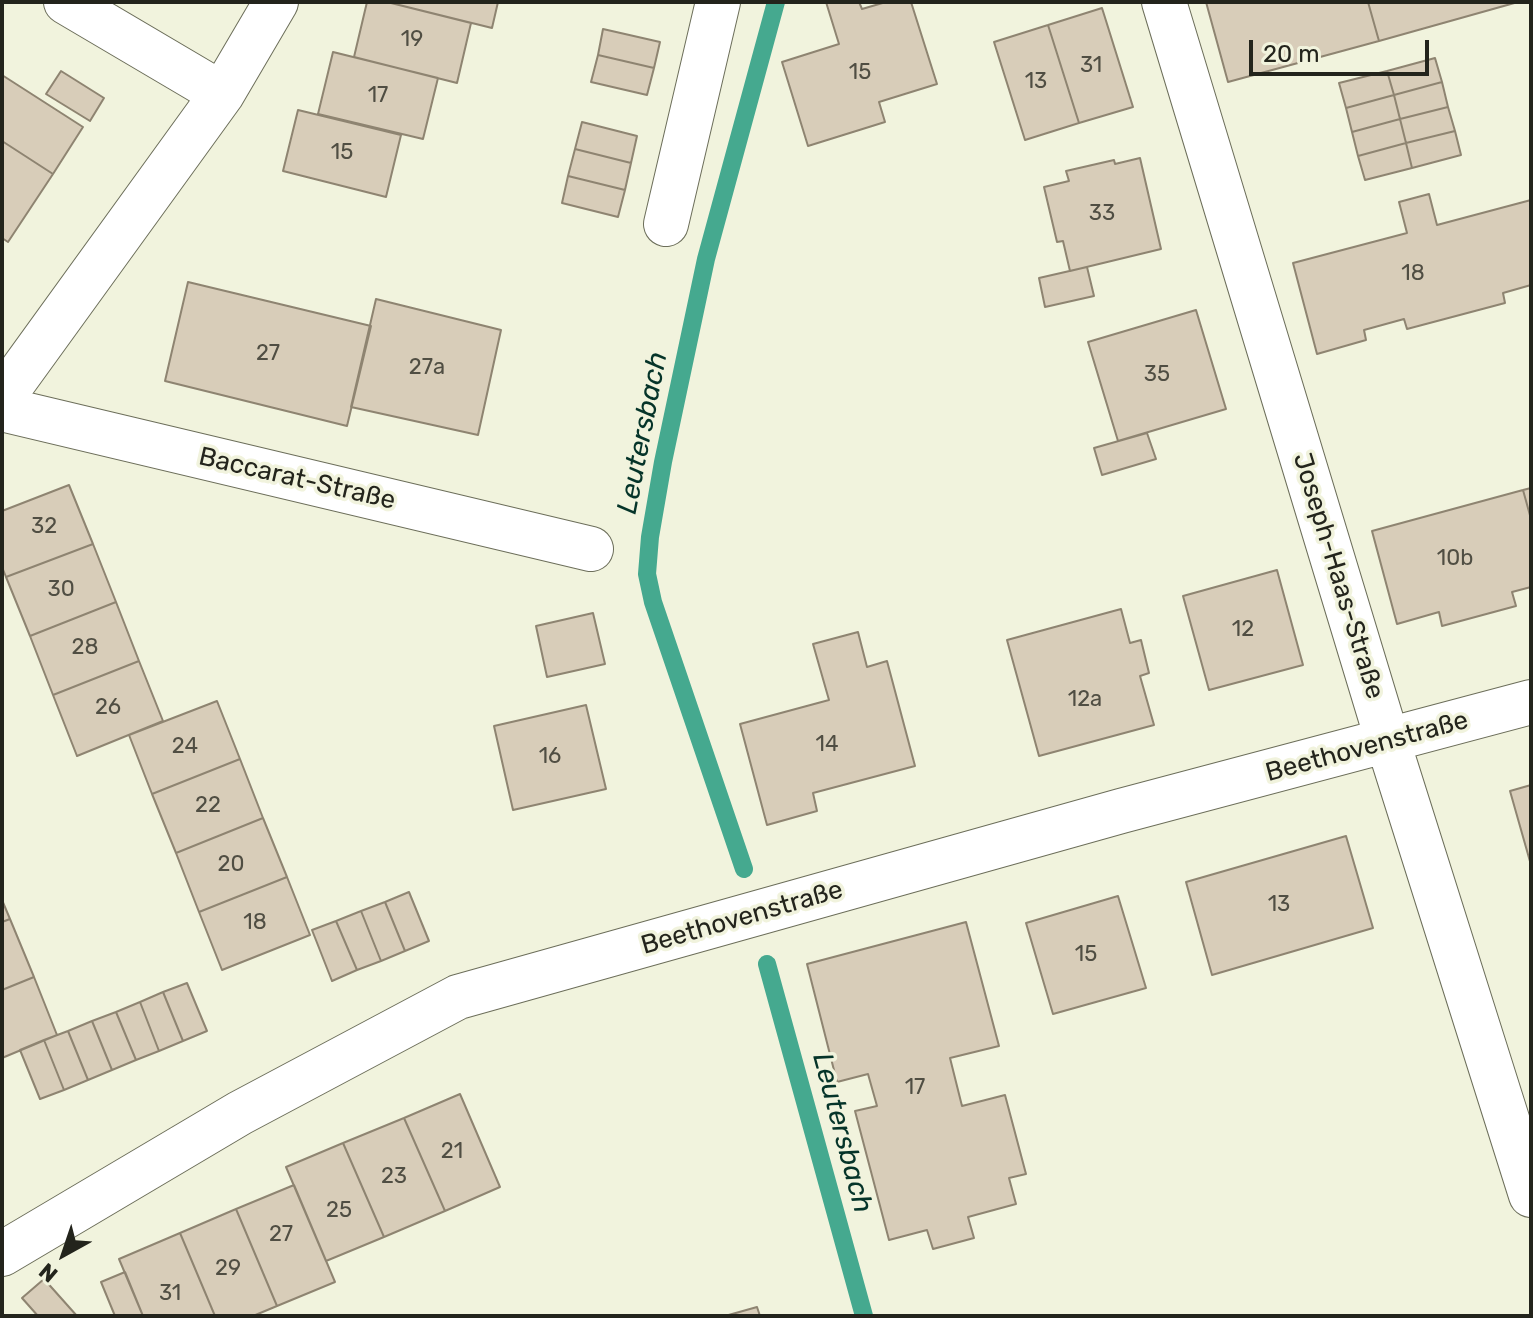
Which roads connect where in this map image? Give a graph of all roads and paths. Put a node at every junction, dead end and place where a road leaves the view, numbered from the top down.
1 (66, 2) edge
2 (276, 2) edge
3 (718, 2) edge
4 (1164, 2) edge
5 (222, 94) junction
6 (666, 224) dead end
7 (2, 398) edge
8 (2, 409) edge
9 (591, 549) dead end
10 (1531, 702) edge
11 (1388, 742) junction
12 (1531, 1195) edge
13 (2, 1254) edge

1 - 5 street
2 - 5 street
3 - 6 street
4 - 11 street, Joseph-Haas-Straße
5 - 7 street
8 - 9 street, Baccarat-Straße
10 - 11 street, Beethovenstraße
11 - 12 street, Joseph-Haas-Straße
11 - 13 street, Beethovenstraße

